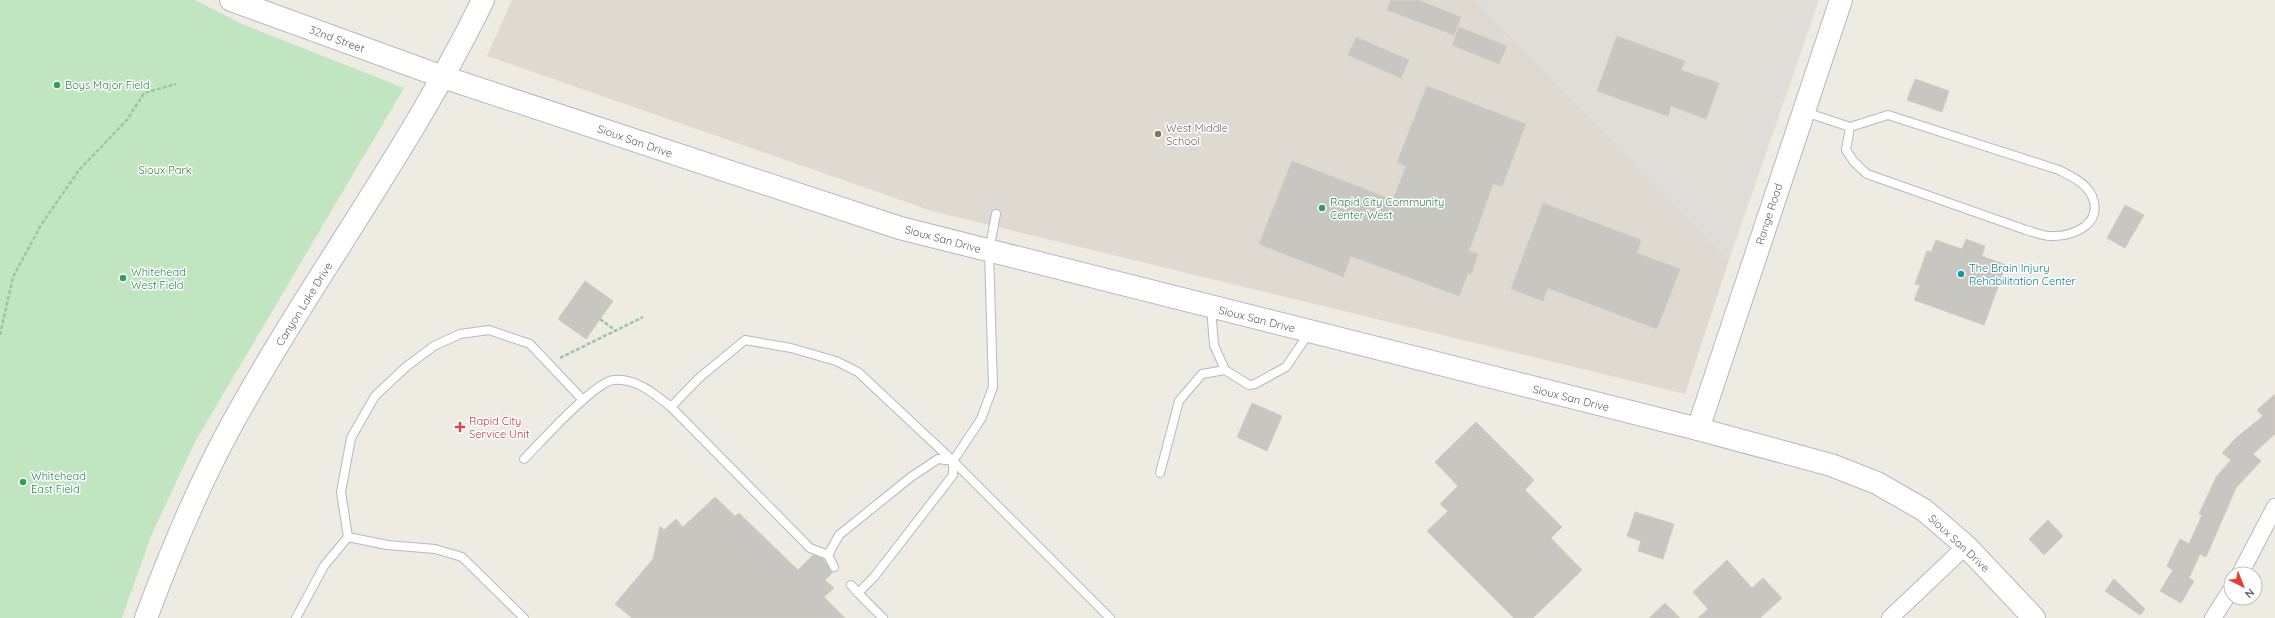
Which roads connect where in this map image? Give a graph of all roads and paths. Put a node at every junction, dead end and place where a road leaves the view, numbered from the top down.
1 (231, 0) edge
2 (483, 0) edge
3 (1841, 0) edge
4 (443, 77) junction
5 (176, 84) dead end
6 (1803, 111) junction
7 (1850, 127) junction
8 (996, 214) dead end
9 (989, 251) junction
10 (1211, 308) junction
11 (643, 317) dead end
12 (600, 319) dead end
13 (616, 331) junction
14 (1310, 332) junction
15 (0, 336) edge
16 (543, 358) junction
17 (1225, 370) junction
18 (583, 400) junction
19 (671, 407) junction
20 (1698, 429) junction
21 (524, 459) dead end
22 (954, 461) junction
23 (1160, 473) dead end
24 (2275, 507) edge
25 (348, 537) junction
26 (1966, 546) junction
27 (828, 555) junction
28 (2244, 566) edge
29 (834, 567) dead end
30 (851, 585) dead end
31 (858, 593) junction
32 (2223, 602) edge
33 (146, 618) edge
34 (296, 618) edge
35 (524, 618) edge
36 (883, 618) edge
37 (1110, 618) edge
38 (1890, 618) edge
39 (2034, 618) edge
40 (2213, 618) edge

1 - 4 street, 32nd Street
2 - 4 street, Canyon Lake Drive
3 - 6 street, Range Road
4 - 9 street, Sioux San Drive
4 - 33 street, Canyon Lake Drive
5 - 15 path
6 - 7 lane
6 - 20 street, Range Road
7 - 7 lane
8 - 9 lane
9 - 10 street, Sioux San Drive
9 - 22 lane
10 - 14 street, Sioux San Drive
10 - 17 lane
11 - 13 path
12 - 13 path
13 - 16 path
14 - 17 lane
14 - 20 street, Sioux San Drive
16 - 18 lane
16 - 25 lane
17 - 23 lane
18 - 19 lane
18 - 21 lane
19 - 22 lane
19 - 27 lane
20 - 26 street, Sioux San Drive
22 - 27 lane
22 - 31 lane
22 - 37 lane
24 - 28 street
25 - 34 lane
25 - 35 lane
26 - 38 street
26 - 39 street, Sioux San Drive
27 - 29 lane
30 - 31 lane
31 - 36 lane
32 - 40 street

